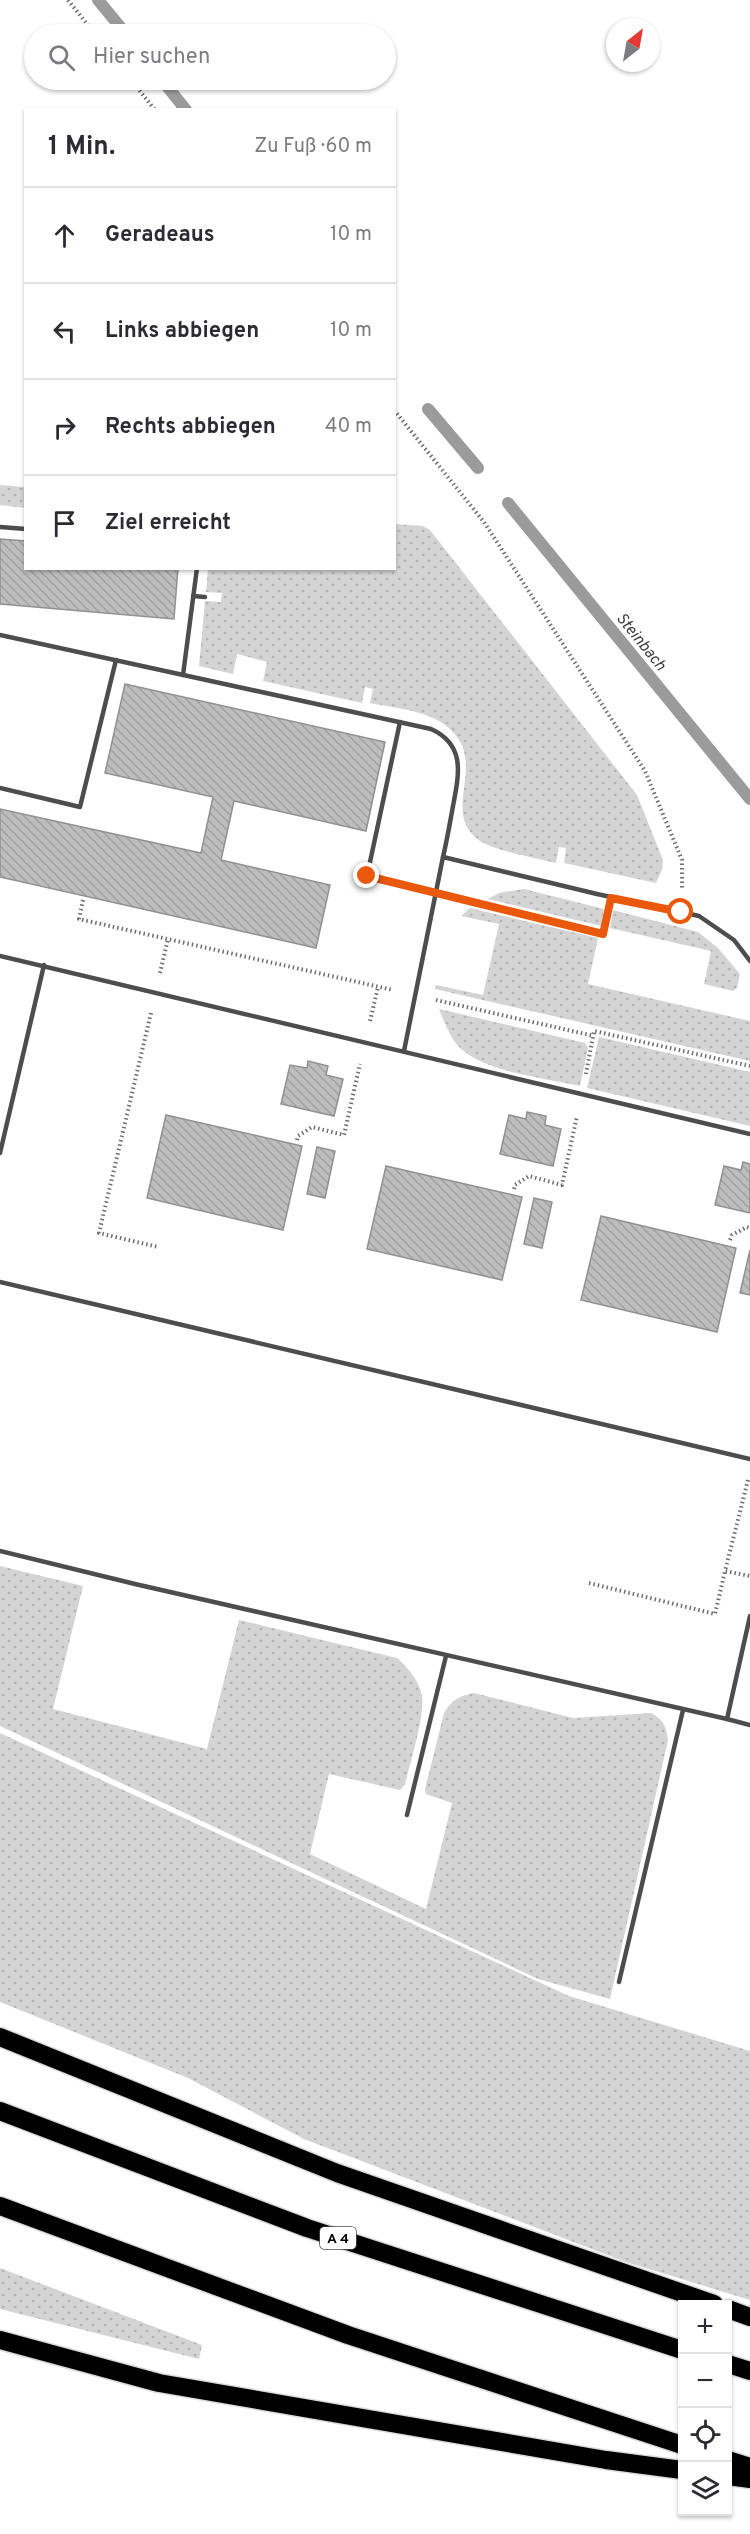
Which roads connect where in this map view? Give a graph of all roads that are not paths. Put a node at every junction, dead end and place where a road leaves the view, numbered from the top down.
1 (0, 527) edge
2 (24, 529) edge
3 (196, 570) edge
4 (193, 596) junction
5 (205, 597) dead end
6 (0, 635) edge
7 (116, 660) junction
8 (183, 675) junction
9 (400, 722) junction
10 (0, 788) edge
11 (443, 856) junction
12 (436, 892) junction
13 (0, 956) edge
14 (750, 961) edge
15 (44, 965) junction
16 (404, 1051) junction
17 (750, 1134) edge
18 (0, 1153) edge
19 (0, 1282) edge
20 (750, 1459) edge
21 (0, 1551) edge
22 (750, 1616) edge
23 (446, 1656) junction
24 (683, 1710) junction
25 (727, 1719) junction
26 (750, 1725) edge
27 (407, 1815) dead end
28 (619, 1982) dead end
29 (0, 2037) edge
30 (0, 2111) edge
31 (0, 2206) edge
32 (702, 2300) edge
33 (732, 2310) edge
34 (750, 2317) edge
35 (0, 2340) edge
36 (678, 2349) edge
37 (732, 2365) edge
38 (750, 2371) edge
39 (678, 2444) edge
40 (732, 2461) edge
41 (750, 2468) edge
42 (678, 2469) edge
43 (732, 2477) edge
44 (750, 2479) edge

1 - 2 lane
3 - 4 lane
4 - 5 lane
4 - 8 lane
6 - 7 lane
7 - 8 lane
7 - 10 lane
8 - 9 lane
9 - 11 lane
9 - 12 lane
11 - 12 lane
11 - 14 lane
12 - 16 lane
13 - 15 lane
15 - 16 lane
15 - 18 lane
16 - 17 lane
19 - 20 lane
21 - 23 lane
22 - 25 lane
23 - 24 lane
23 - 27 lane
24 - 25 lane
24 - 28 lane
25 - 26 lane
29 - 32 highway
30 - 36 highway, A 4
31 - 39 highway
33 - 34 highway
35 - 42 highway
37 - 38 highway
40 - 41 highway
43 - 44 highway

